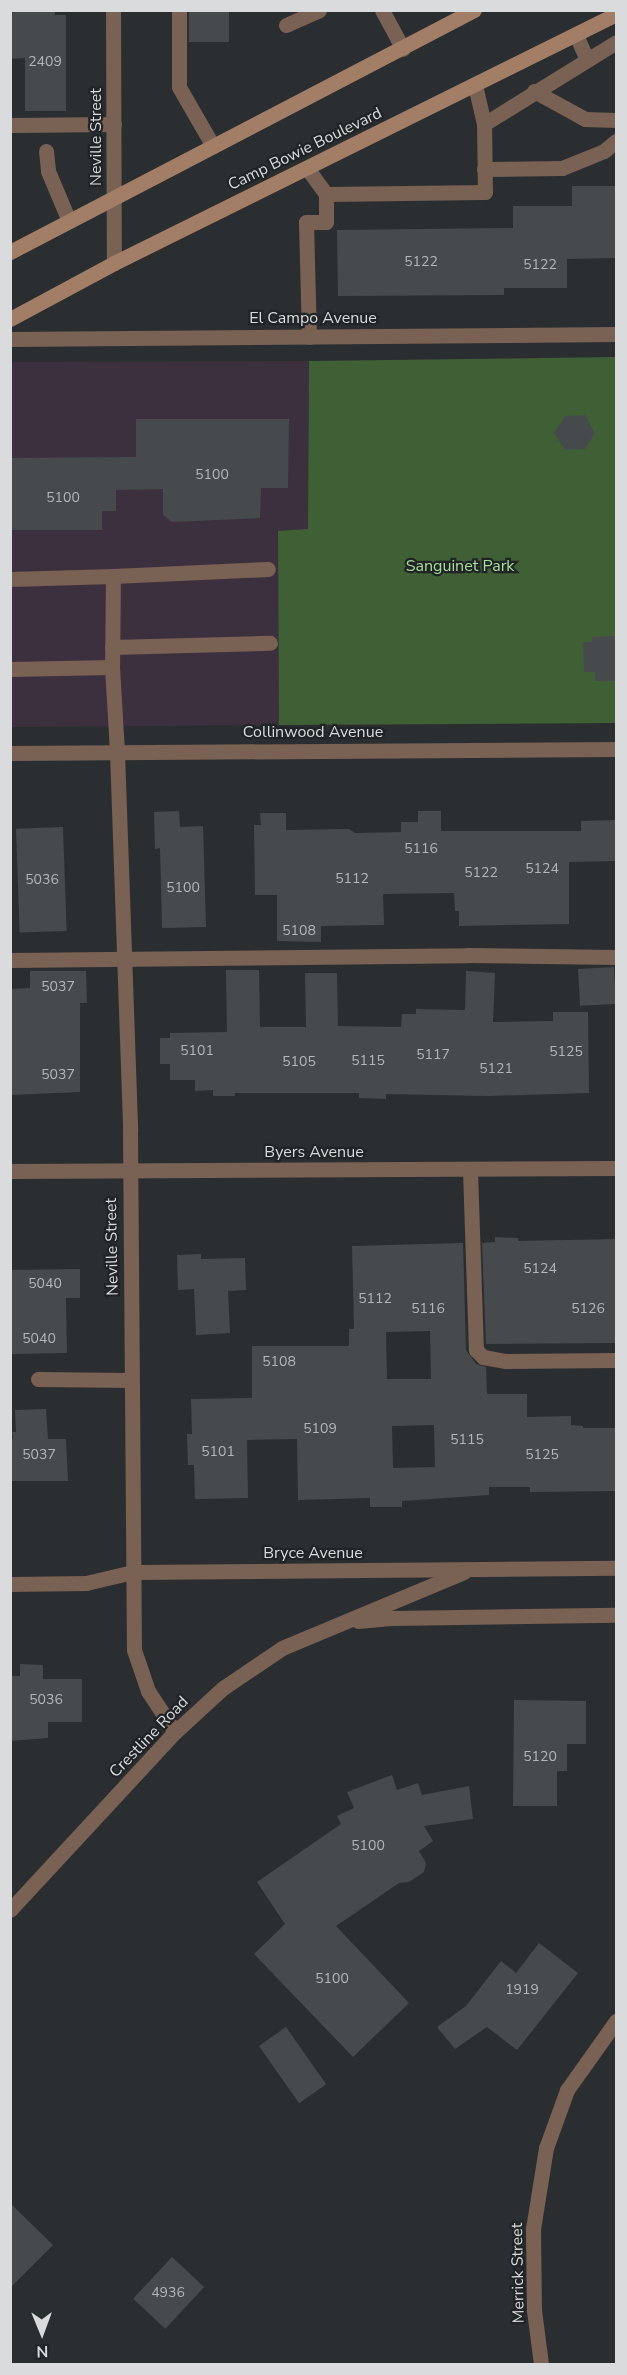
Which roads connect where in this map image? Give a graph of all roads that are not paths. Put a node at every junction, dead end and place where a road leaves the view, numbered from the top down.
1 (113, 10) edge
2 (179, 10) edge
3 (319, 10) edge
4 (382, 10) edge
5 (474, 10) edge
6 (616, 14) edge
7 (286, 25) dead end
8 (576, 35) junction
9 (616, 42) edge
10 (403, 49) junction
11 (586, 60) junction
12 (475, 85) junction
13 (534, 91) junction
14 (616, 120) edge
15 (114, 124) junction
16 (484, 124) junction
17 (10, 125) edge
18 (616, 141) edge
19 (213, 146) junction
20 (46, 151) dead end
21 (307, 168) junction
22 (484, 169) junction
23 (326, 194) junction
24 (114, 197) junction
25 (69, 221) junction
26 (10, 252) edge
27 (114, 263) junction
28 (10, 319) edge
29 (616, 334) edge
30 (309, 336) junction
31 (10, 339) edge
32 (268, 569) dead end
33 (113, 576) junction
34 (10, 579) edge
35 (270, 643) dead end
36 (112, 647) junction
37 (112, 667) junction
38 (10, 669) edge
39 (616, 749) edge
40 (117, 752) junction
41 (10, 753) edge
42 (616, 957) edge
43 (125, 958) junction
44 (10, 960) edge
45 (616, 1168) edge
46 (129, 1169) junction
47 (470, 1170) junction
48 (10, 1171) edge
49 (616, 1360) edge
50 (39, 1379) dead end
51 (131, 1380) junction
52 (616, 1568) edge
53 (470, 1570) junction
54 (133, 1572) junction
55 (10, 1584) edge
56 (616, 1615) edge
57 (340, 1623) junction
58 (175, 1732) junction
59 (10, 1910) edge
60 (616, 2021) edge
61 (541, 2364) edge

1 - 15 street, Neville Street
2 - 19 street
3 - 7 street
4 - 10 street
5 - 10 main road
6 - 8 main road, Camp Bowie Boulevard
8 - 11 street
8 - 12 main road, Camp Bowie Boulevard
9 - 11 street
10 - 19 main road
11 - 13 street
12 - 16 street
12 - 21 main road, Camp Bowie Boulevard
13 - 14 street
13 - 16 street
15 - 17 street
15 - 24 street, Neville Street
16 - 22 street
18 - 22 street
19 - 24 main road
20 - 25 street
21 - 23 street
21 - 27 main road, Camp Bowie Boulevard
22 - 23 street
23 - 30 street
24 - 25 main road
24 - 27 street, Neville Street
25 - 26 main road
27 - 28 main road, Camp Bowie Boulevard
29 - 30 street, El Campo Avenue
30 - 31 street, El Campo Avenue
32 - 33 street
33 - 34 street
33 - 36 street, Neville Street
35 - 36 street
36 - 37 street, Neville Street
37 - 38 street
37 - 40 street, Neville Street
39 - 40 street, Collinwood Avenue
40 - 41 street, Collinwood Avenue
40 - 43 street, Neville Street
42 - 43 street
43 - 44 street
43 - 46 street, Neville Street
45 - 47 street, Byers Avenue
46 - 47 street, Byers Avenue
46 - 48 street, Byers Avenue
46 - 51 street, Neville Street
47 - 49 street
50 - 51 street
51 - 54 street, Neville Street
52 - 53 street, Bryce Avenue
53 - 54 street, Bryce Avenue
53 - 57 street, Crestline Road
54 - 55 street, Bryce Avenue
54 - 58 street, Neville Street
56 - 57 street
57 - 58 street, Crestline Road
58 - 59 street, Crestline Road
60 - 61 street, Merrick Street

